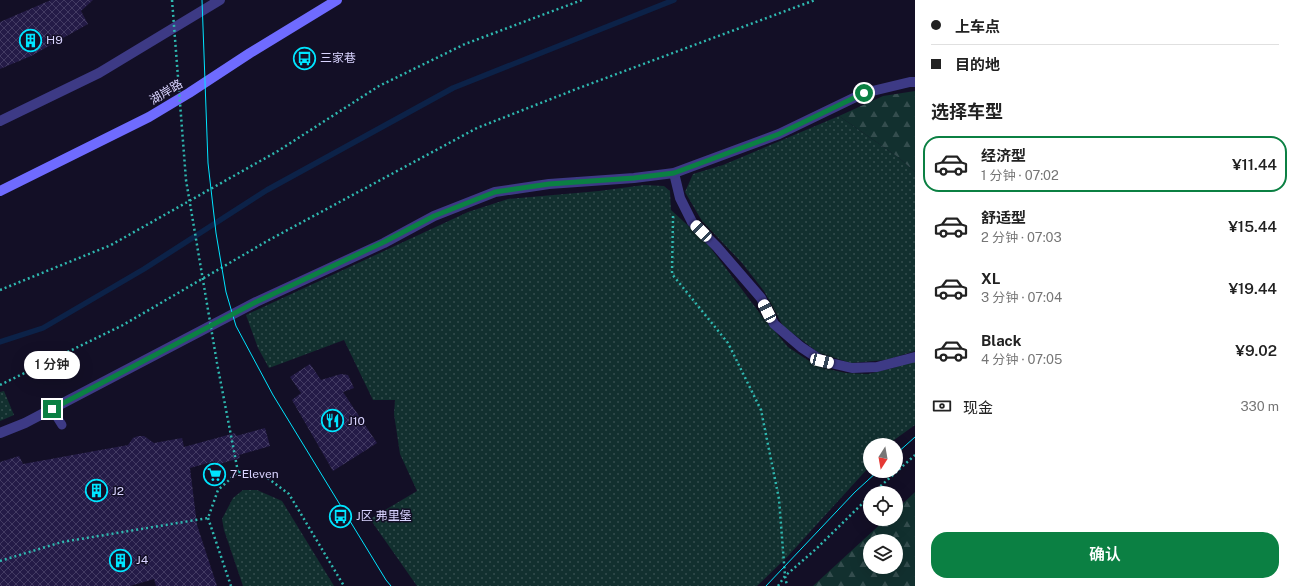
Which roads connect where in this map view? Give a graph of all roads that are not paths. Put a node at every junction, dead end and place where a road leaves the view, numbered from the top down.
1 (220, 0) edge
2 (337, 0) edge
3 (915, 82) edge
4 (0, 121) edge
5 (674, 173) junction
6 (0, 192) edge
7 (915, 357) edge
8 (52, 409) junction
9 (62, 425) dead end
10 (0, 433) edge

1 - 4 street
2 - 6 street, 湖岸路
3 - 5 street
5 - 7 street
5 - 8 street
8 - 9 lane
8 - 10 street

